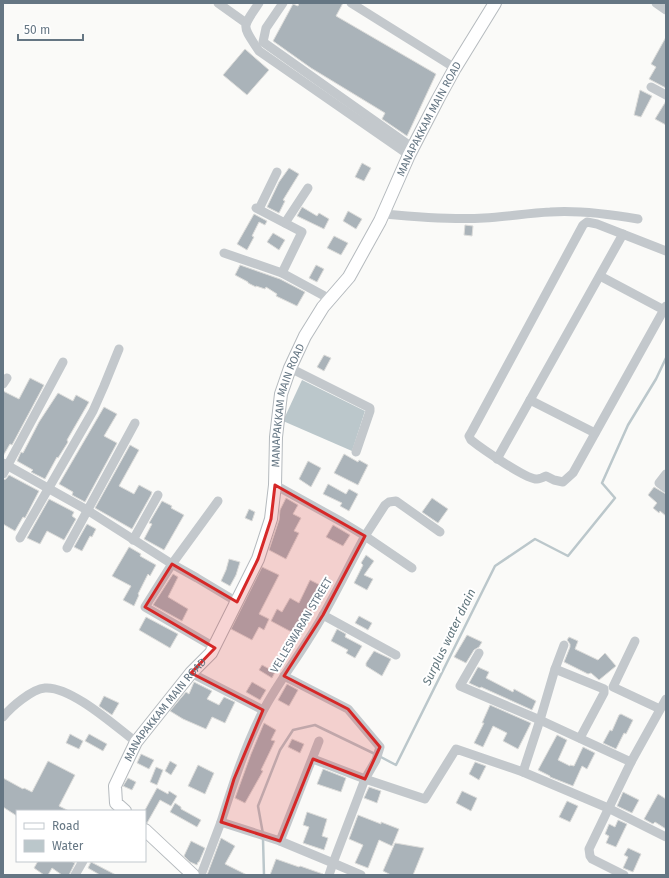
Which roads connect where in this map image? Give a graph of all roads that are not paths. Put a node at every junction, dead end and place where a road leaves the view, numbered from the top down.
1 (218, 3) edge
2 (259, 3) edge
3 (282, 3) edge
4 (351, 3) edge
5 (495, 3) edge
6 (656, 3) edge
7 (666, 10) edge
8 (246, 23) junction
9 (455, 68) junction
10 (651, 87) dead end
11 (666, 95) edge
12 (411, 151) junction
13 (276, 172) dead end
14 (308, 188) dead end
15 (384, 214) junction
16 (638, 219) dead end
17 (285, 222) junction
18 (623, 234) junction
19 (666, 251) edge
20 (224, 253) dead end
21 (282, 273) junction
22 (600, 276) junction
23 (330, 299) junction
24 (665, 308) edge
25 (119, 349) dead end
26 (63, 362) dead end
27 (290, 368) junction
28 (530, 400) junction
29 (135, 423) dead end
30 (595, 433) junction
31 (356, 452) dead end
32 (497, 458) junction
33 (5, 467) edge
34 (666, 474) edge
35 (275, 485) junction
36 (666, 488) edge
37 (49, 489) junction
38 (158, 495) dead end
39 (218, 501) dead end
40 (87, 510) junction
41 (440, 532) dead end
42 (365, 536) junction
43 (20, 538) dead end
44 (133, 540) junction
45 (67, 548) dead end
46 (172, 564) junction
47 (412, 568) dead end
48 (237, 602) junction
49 (323, 615) junction
50 (635, 641) dead end
51 (564, 645) dead end
52 (214, 647) junction
53 (479, 653) dead end
54 (396, 655) dead end
55 (555, 669) junction
56 (191, 673) junction
57 (284, 676) junction
58 (666, 699) edge
59 (660, 709) junction
60 (263, 710) junction
61 (3, 716) edge
62 (540, 720) junction
63 (580, 738) junction
64 (319, 741) dead end
65 (136, 742) junction
66 (313, 758) junction
67 (631, 762) junction
68 (523, 772) junction
69 (365, 779) junction
70 (118, 808) edge
71 (608, 808) junction
72 (221, 822) junction
73 (146, 831) edge
74 (666, 837) edge
75 (280, 841) junction
76 (82, 862) edge
77 (333, 863) junction
78 (76, 875) edge
79 (193, 875) edge
80 (201, 875) edge
81 (329, 875) edge
82 (362, 875) edge
83 (624, 875) edge

1 - 8 street
2 - 8 street
3 - 12 street
4 - 9 street
5 - 9 main road, MANAPAKKAM MAIN ROAD
6 - 7 street
8 - 12 street
9 - 12 main road, MANAPAKKAM MAIN ROAD
10 - 11 street
12 - 15 main road, MANAPAKKAM MAIN ROAD
13 - 17 street
14 - 17 street
15 - 16 street
15 - 23 main road, MANAPAKKAM MAIN ROAD
17 - 21 street
18 - 19 street
18 - 22 street
18 - 32 street
20 - 21 street
21 - 23 street
22 - 24 street
22 - 28 street
23 - 27 main road, MANAPAKKAM MAIN ROAD
24 - 30 street
25 - 37 street
26 - 33 street
27 - 31 street
27 - 35 main road, MANAPAKKAM MAIN ROAD
28 - 30 street
28 - 32 street
29 - 40 street
30 - 32 street
33 - 37 street
34 - 36 street
35 - 42 street
35 - 48 main road, MANAPAKKAM MAIN ROAD
37 - 40 street
37 - 43 street
38 - 44 street
39 - 46 street
40 - 44 street
40 - 45 street
41 - 42 street, VELLESWARAN STREET
42 - 47 street
42 - 49 street, VELLESWARAN STREET
44 - 46 street
46 - 48 street
46 - 52 street
48 - 52 main road, MANAPAKKAM MAIN ROAD
49 - 54 street
49 - 57 street, VELLESWARAN STREET
50 - 59 street
51 - 55 street
52 - 56 main road, MANAPAKKAM MAIN ROAD
53 - 62 street
55 - 62 street
55 - 63 street
56 - 60 street
56 - 65 main road, MANAPAKKAM MAIN ROAD
57 - 60 street, VELLESWARAN STREET
57 - 69 street
58 - 59 street
59 - 67 street
60 - 72 street, VELLESWARAN STREET
61 - 65 street
62 - 63 street
62 - 68 street
63 - 67 street
64 - 66 street
65 - 70 main road, MANAPAKKAM MAIN ROAD
66 - 69 street
66 - 75 street
67 - 71 street
68 - 69 street
68 - 71 street
69 - 77 street
71 - 74 street
71 - 83 street
72 - 75 street
72 - 80 street, VELLESWARAN STREET
73 - 79 main road
75 - 77 street
76 - 78 street
77 - 81 street
77 - 82 street

